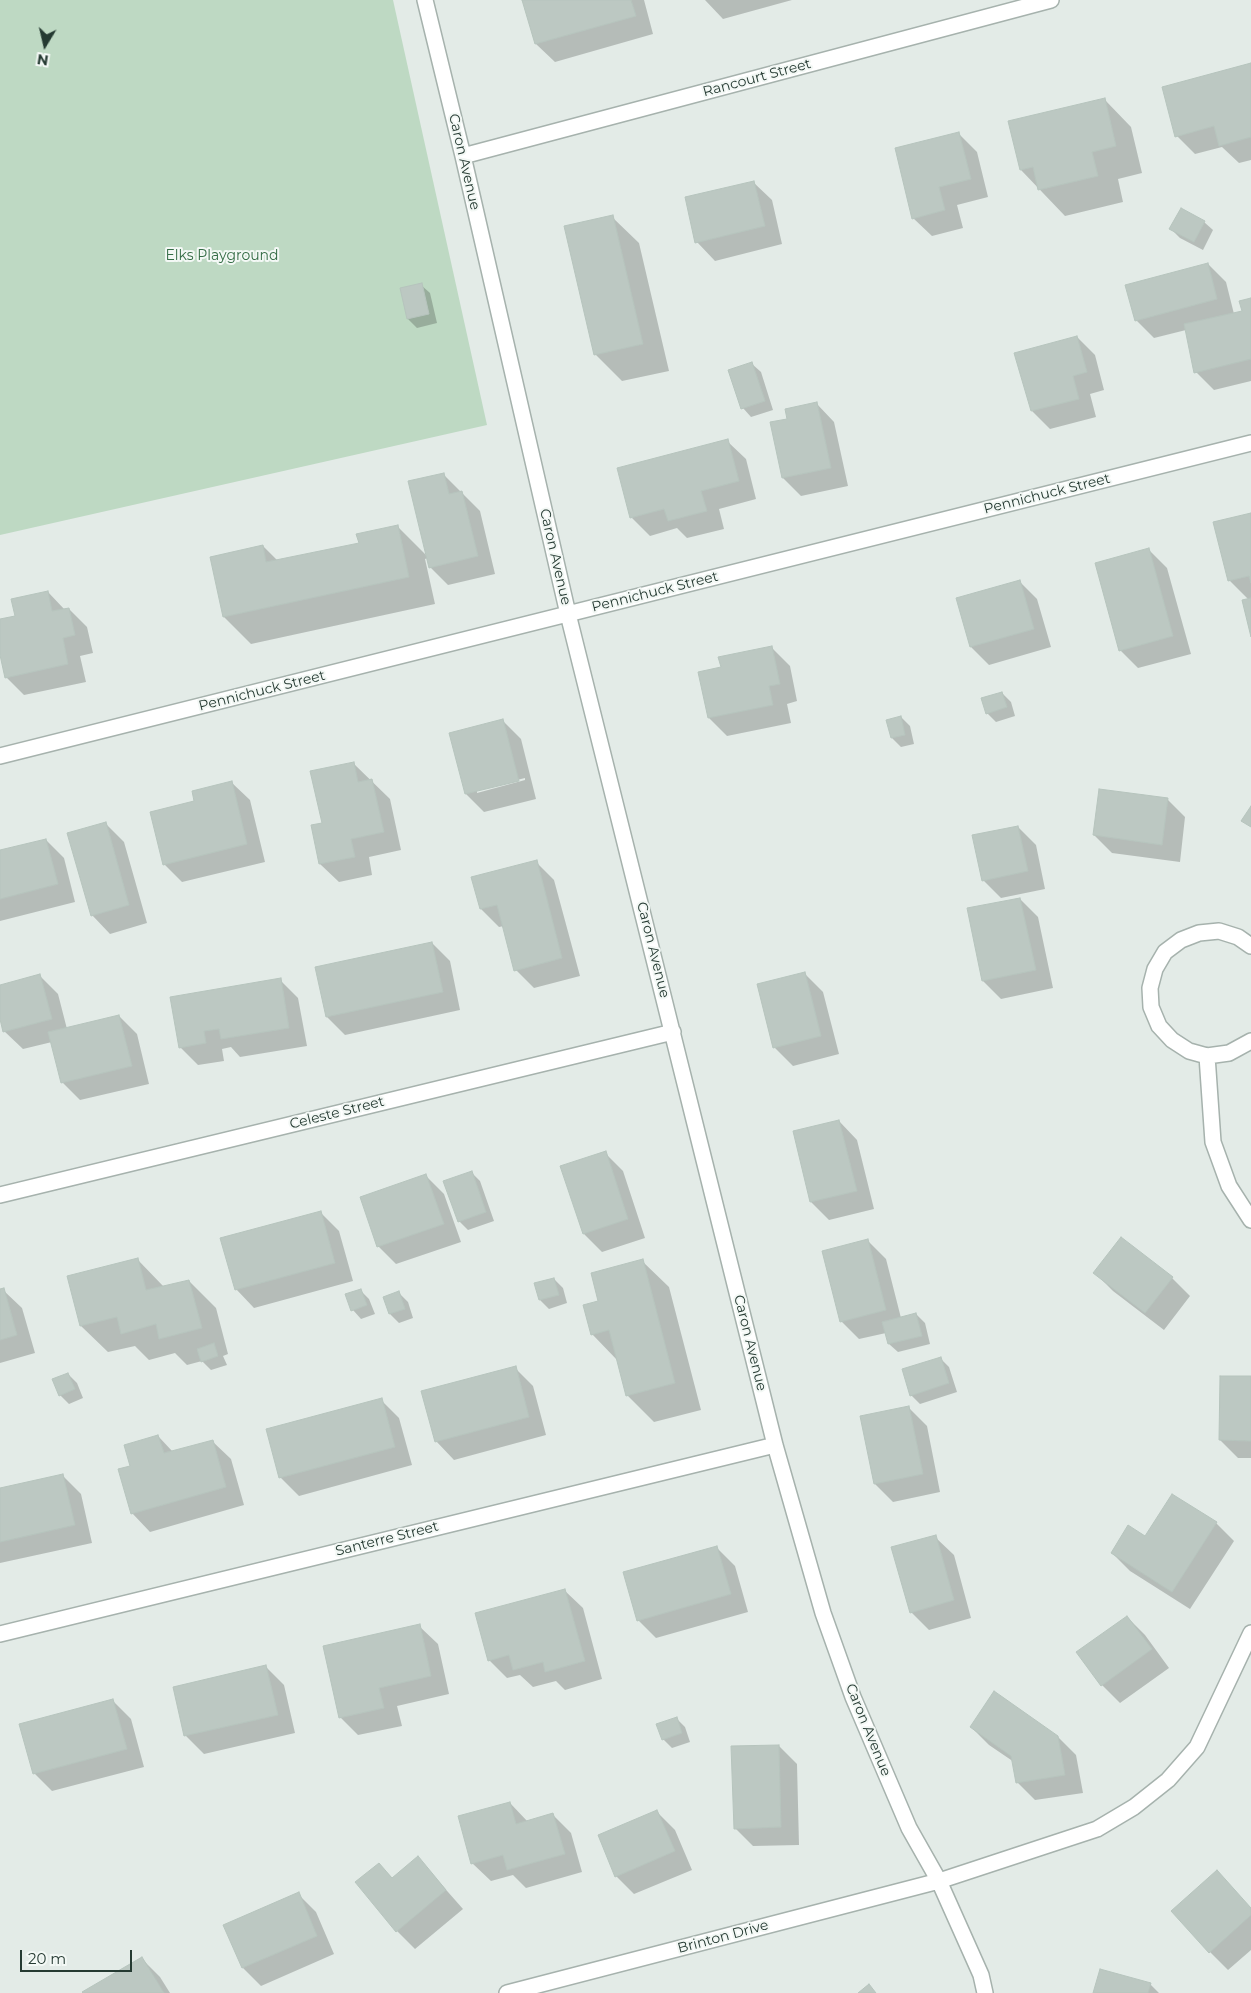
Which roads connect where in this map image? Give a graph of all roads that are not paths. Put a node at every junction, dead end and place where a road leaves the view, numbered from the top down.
1 (425, 0) edge
2 (1051, 0) edge
3 (463, 156) junction
4 (1251, 443) edge
5 (568, 614) junction
6 (0, 756) edge
7 (1251, 946) edge
8 (674, 1032) junction
9 (1251, 1041) edge
10 (1208, 1056) junction
11 (0, 1195) edge
12 (1251, 1220) edge
13 (775, 1445) junction
14 (1251, 1633) edge
15 (0, 1634) edge
16 (939, 1881) junction
17 (507, 1993) edge
18 (985, 1993) edge

1 - 3 street, Caron Avenue
2 - 3 street, Rancourt Street
3 - 5 street, Caron Avenue
4 - 5 street, Pennichuck Street
5 - 6 street, Pennichuck Street
5 - 8 street, Caron Avenue
7 - 10 street
8 - 11 street, Celeste Street
8 - 13 street, Caron Avenue
9 - 10 street
10 - 12 street
13 - 15 street, Santerre Street
13 - 16 street, Caron Avenue
14 - 16 street, Brinton Drive
16 - 17 street, Brinton Drive
16 - 18 street

